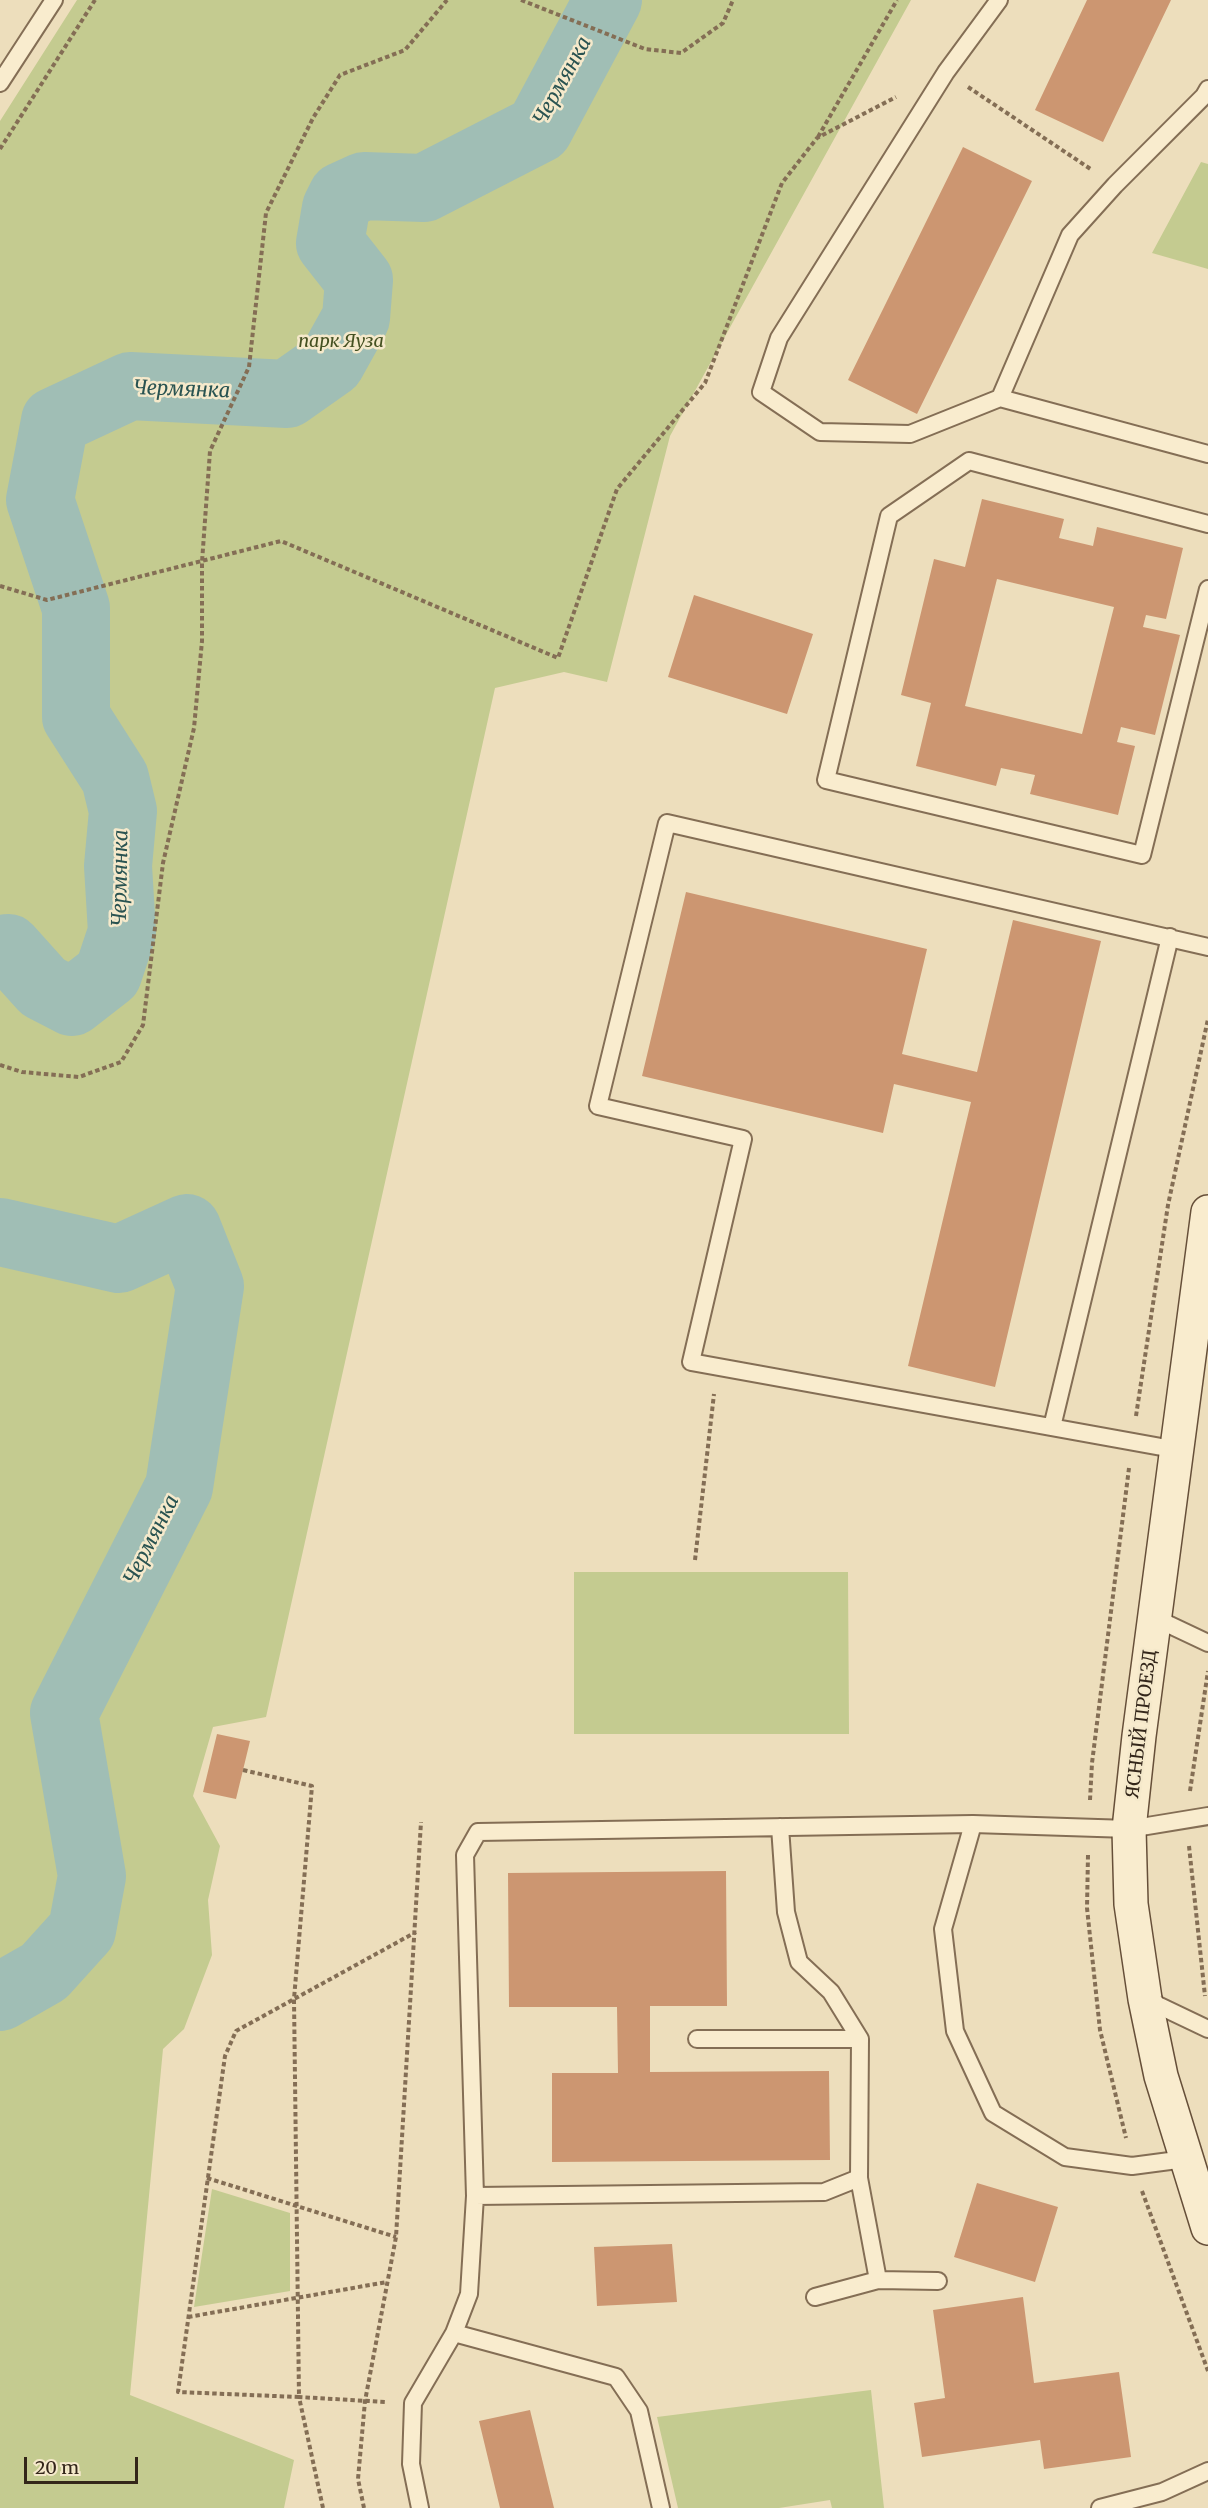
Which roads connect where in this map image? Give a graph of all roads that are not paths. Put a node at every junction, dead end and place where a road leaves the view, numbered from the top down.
1 (54, 0) edge
2 (999, 0) edge
3 (0, 83) edge
4 (1208, 88) edge
5 (1000, 398) junction
6 (1208, 454) edge
7 (1208, 524) edge
8 (1208, 589) edge
9 (1170, 937) junction
10 (1208, 947) edge
11 (1208, 1216) edge
12 (1052, 1427) junction
13 (1178, 1450) junction
14 (1155, 1618) junction
15 (1208, 1644) edge
16 (1208, 1816) edge
17 (973, 1824) junction
18 (780, 1827) junction
19 (1129, 1829) junction
20 (1145, 2000) junction
21 (1208, 2029) edge
22 (697, 2039) dead end
23 (860, 2039) junction
24 (1185, 2159) junction
25 (859, 2178) junction
26 (475, 2196) junction
27 (1208, 2228) edge
28 (878, 2280) junction
29 (938, 2281) dead end
30 (815, 2297) dead end
31 (454, 2333) junction
32 (1208, 2471) edge
33 (420, 2508) edge
34 (661, 2508) edge
35 (1100, 2508) edge

1 - 3 lane
2 - 5 lane
4 - 5 lane
5 - 6 lane
7 - 8 lane
9 - 10 lane
9 - 12 lane
9 - 12 lane
11 - 13 street, ЯСНЫЙ ПРОЕЗД
12 - 13 lane
13 - 14 street, ЯСНЫЙ ПРОЕЗД
14 - 15 lane
14 - 19 street, ЯСНЫЙ ПРОЕЗД
16 - 19 lane
17 - 18 lane
17 - 19 lane
17 - 24 lane
18 - 23 lane
18 - 26 lane
19 - 20 street, ЯСНЫЙ ПРОЕЗД
20 - 21 lane
20 - 24 street, ЯСНЫЙ ПРОЕЗД
22 - 23 lane
23 - 25 lane
24 - 27 street, ЯСНЫЙ ПРОЕЗД
25 - 26 lane
25 - 28 lane
26 - 31 lane
28 - 29 lane
28 - 30 lane
31 - 33 lane
31 - 34 lane
32 - 35 lane

